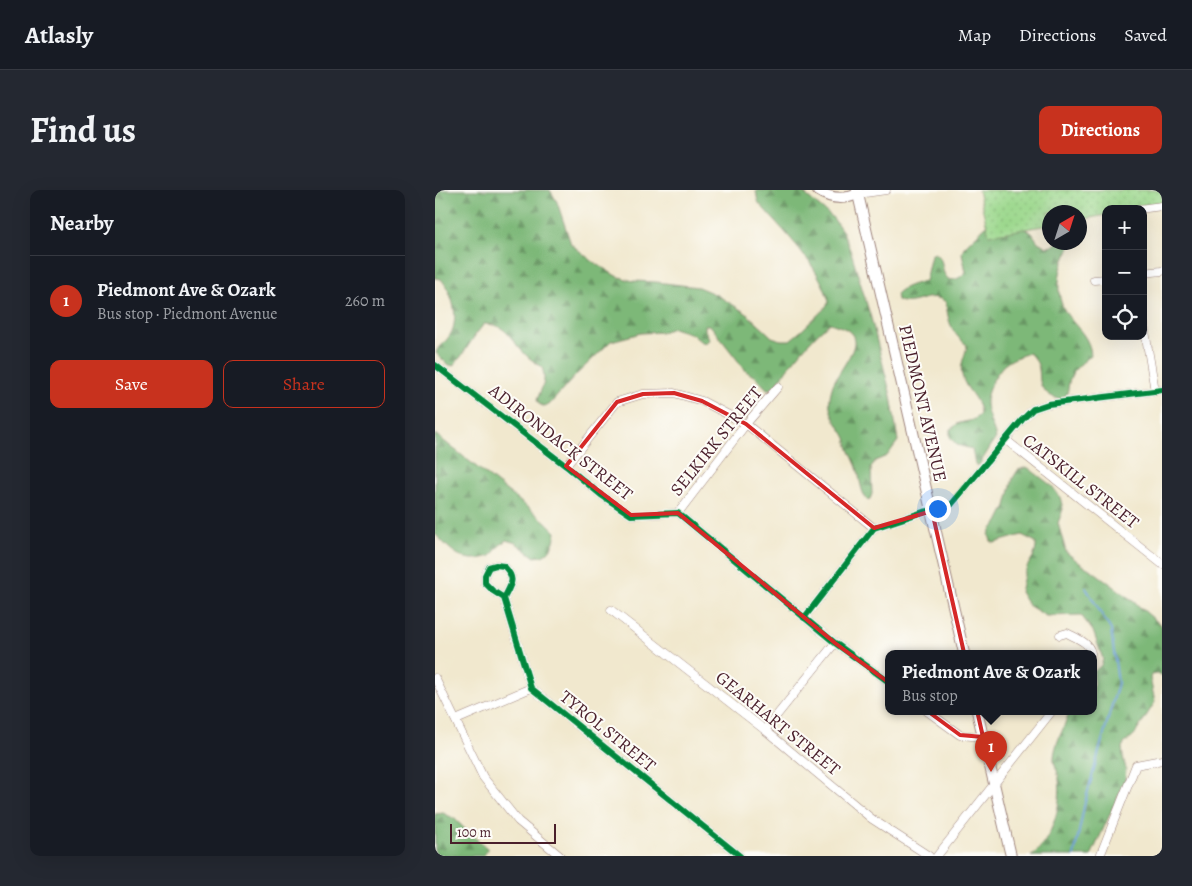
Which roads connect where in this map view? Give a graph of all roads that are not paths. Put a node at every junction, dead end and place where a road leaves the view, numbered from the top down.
1 (817, 190) edge
2 (886, 190) edge
3 (858, 192) edge
4 (1162, 206) edge
5 (1147, 208) edge
6 (1162, 271) edge
7 (1147, 273) edge
8 (1102, 279) edge
9 (1094, 280) dead end
10 (1147, 338) edge
11 (435, 365) edge
12 (778, 387) dead end
13 (1158, 390) edge
14 (746, 424) junction
15 (1006, 440) junction
16 (566, 466) junction
17 (932, 511) junction
18 (678, 513) junction
19 (874, 528) junction
20 (1162, 564) edge
21 (504, 598) dead end
22 (611, 610) dead end
23 (804, 618) junction
24 (1060, 635) dead end
25 (835, 643) junction
26 (963, 650) edge
27 (1090, 650) edge
28 (435, 678) edge
29 (885, 679) edge
30 (531, 688) junction
31 (932, 715) edge
32 (978, 715) edge
33 (1049, 715) edge
34 (456, 720) junction
35 (765, 730) junction
36 (983, 736) junction
37 (1162, 760) edge
38 (994, 783) junction
39 (1104, 844) junction
40 (560, 856) edge
41 (740, 856) edge
42 (929, 856) edge
43 (937, 856) edge
44 (1011, 856) edge
45 (1100, 856) edge
46 (1108, 856) edge

1 - 3 main road
2 - 3 street
3 - 17 main road, PIEDMONT AVENUE
4 - 5 street
6 - 7 street
8 - 9 street
10 - 13 street
11 - 16 street, ADIRONDACK STREET
12 - 14 street, SELKIRK STREET
13 - 15 street
14 - 16 street
14 - 18 street, SELKIRK STREET
14 - 19 street
15 - 17 street
15 - 20 street, CATSKILL STREET
16 - 18 street, ADIRONDACK STREET
17 - 19 street
17 - 26 main road, PIEDMONT AVENUE
18 - 23 street
19 - 23 street
21 - 30 street
22 - 35 street, GEARHART STREET
23 - 25 street
24 - 27 street
25 - 29 street
25 - 35 street
28 - 34 street
30 - 34 street
30 - 41 street, TYROL STREET
31 - 36 street
32 - 36 main road
33 - 38 street
34 - 40 street
35 - 42 street, GEARHART STREET
36 - 38 main road
37 - 39 street
38 - 43 street
38 - 44 main road
39 - 45 street
39 - 46 street

